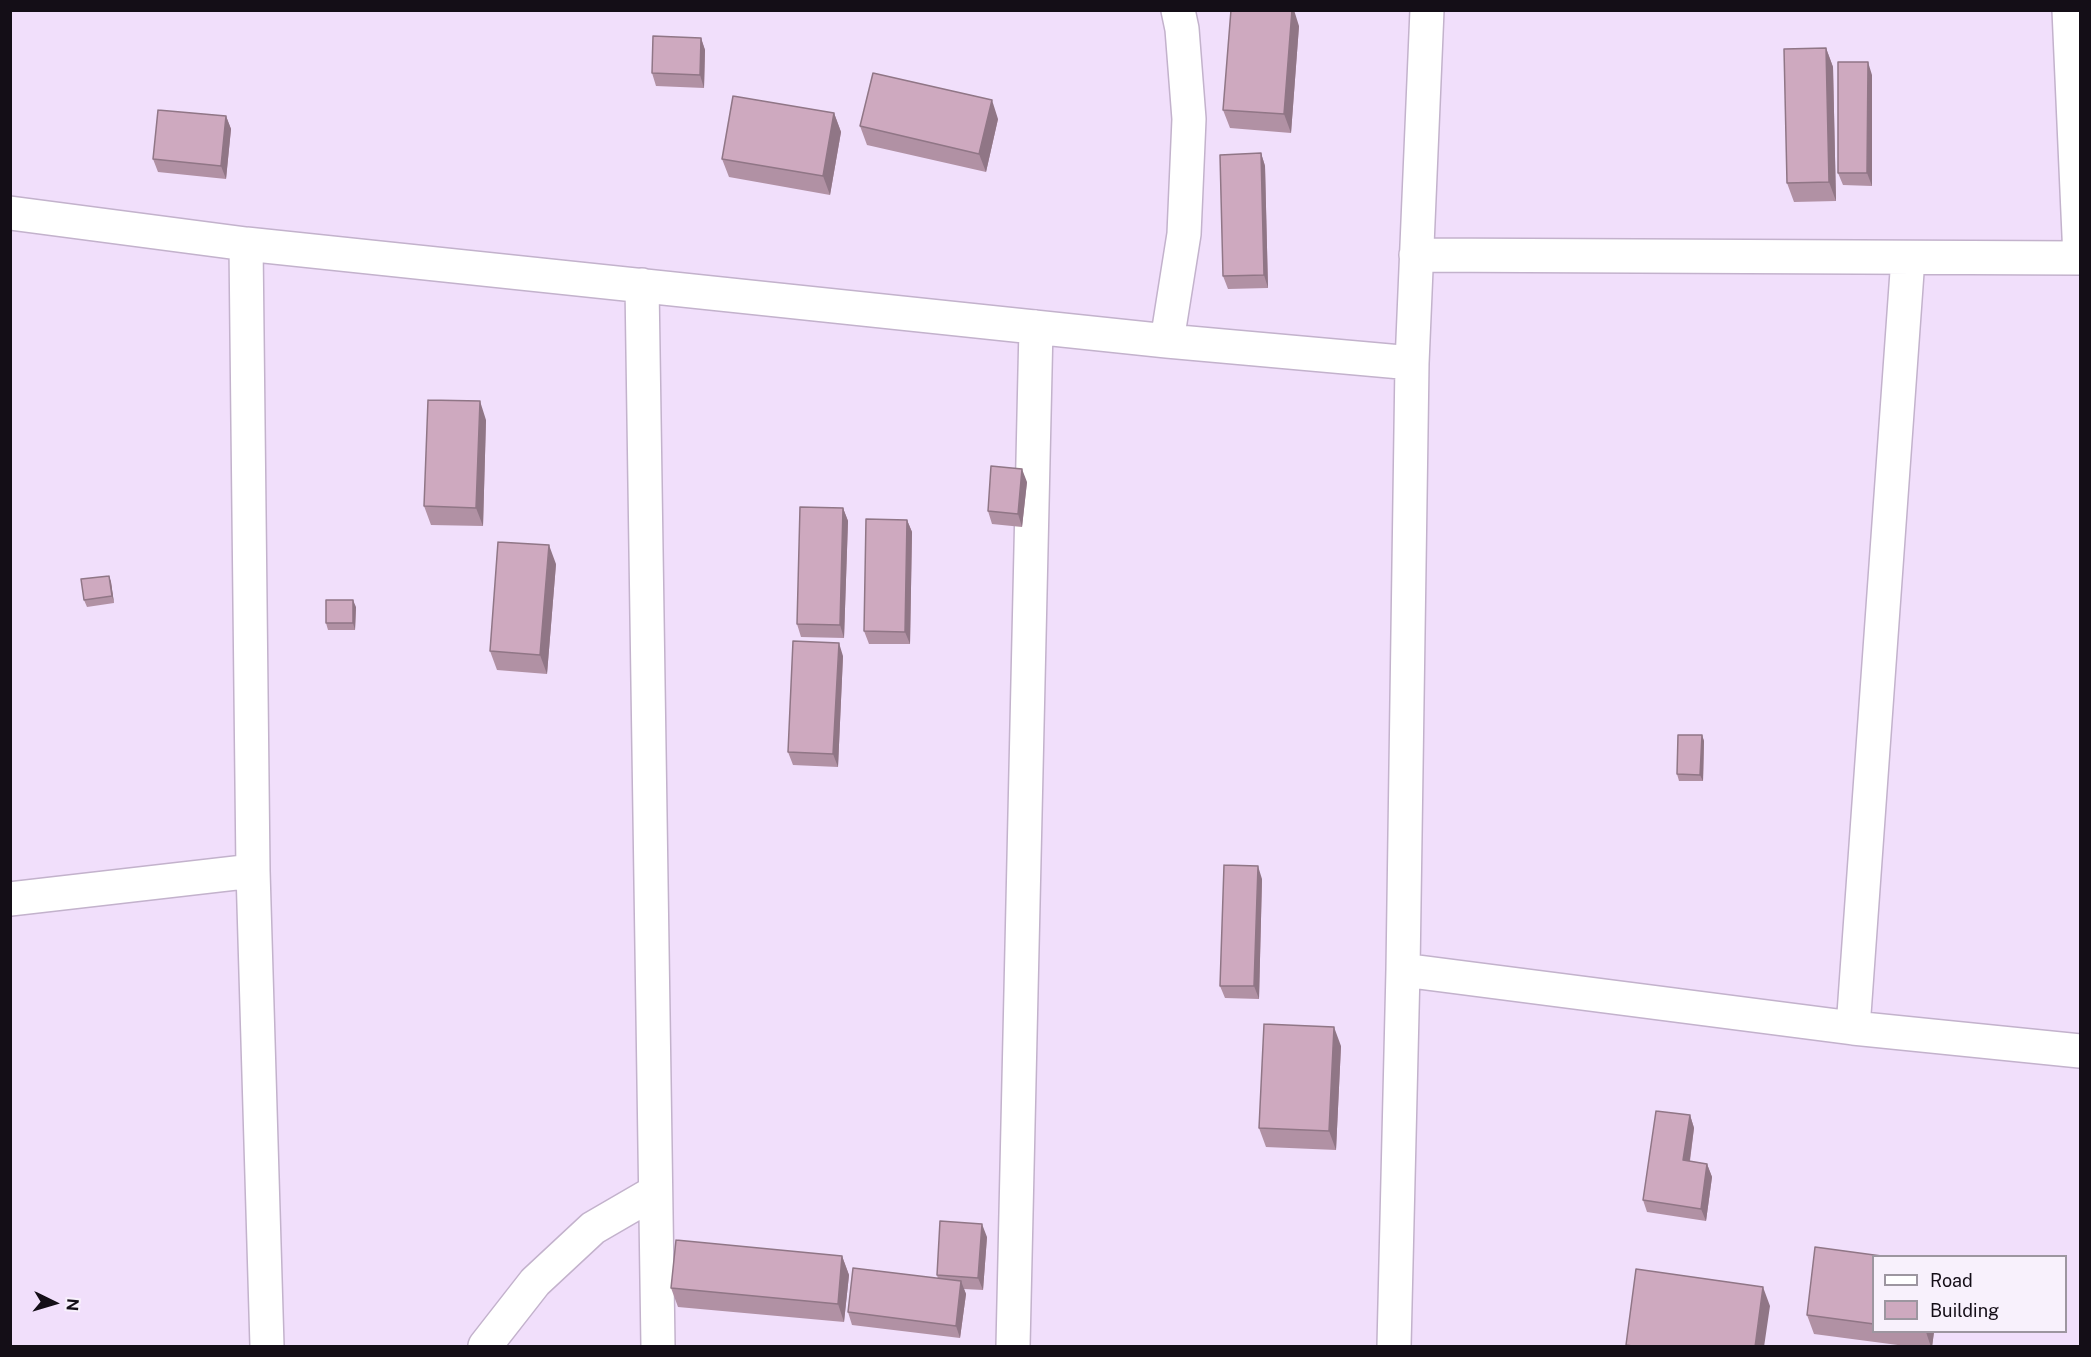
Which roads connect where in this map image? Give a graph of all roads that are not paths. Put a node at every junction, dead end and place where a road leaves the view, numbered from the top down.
1 (1178, 10) edge
2 (1427, 10) edge
3 (2069, 10) edge
4 (10, 213) edge
5 (246, 244) junction
6 (1416, 255) junction
7 (1908, 258) junction
8 (2080, 258) edge
9 (642, 285) junction
10 (1036, 327) junction
11 (1167, 341) junction
12 (1412, 363) junction
13 (253, 871) junction
14 (10, 899) edge
15 (1403, 970) junction
16 (1853, 1028) junction
17 (2080, 1051) edge
18 (655, 1192) junction
19 (267, 1347) edge
20 (485, 1347) edge
21 (658, 1347) edge
22 (1013, 1347) edge
23 (1394, 1347) edge

1 - 11 street
2 - 6 street
3 - 8 street
4 - 5 street
5 - 9 street
5 - 13 street
6 - 7 street
6 - 12 street
7 - 8 street
7 - 16 street
9 - 10 street
9 - 18 street
10 - 11 street
10 - 22 street
11 - 12 street
12 - 15 street
13 - 14 street
13 - 19 street
15 - 16 street
15 - 23 street
16 - 17 street
18 - 20 street
18 - 21 street

